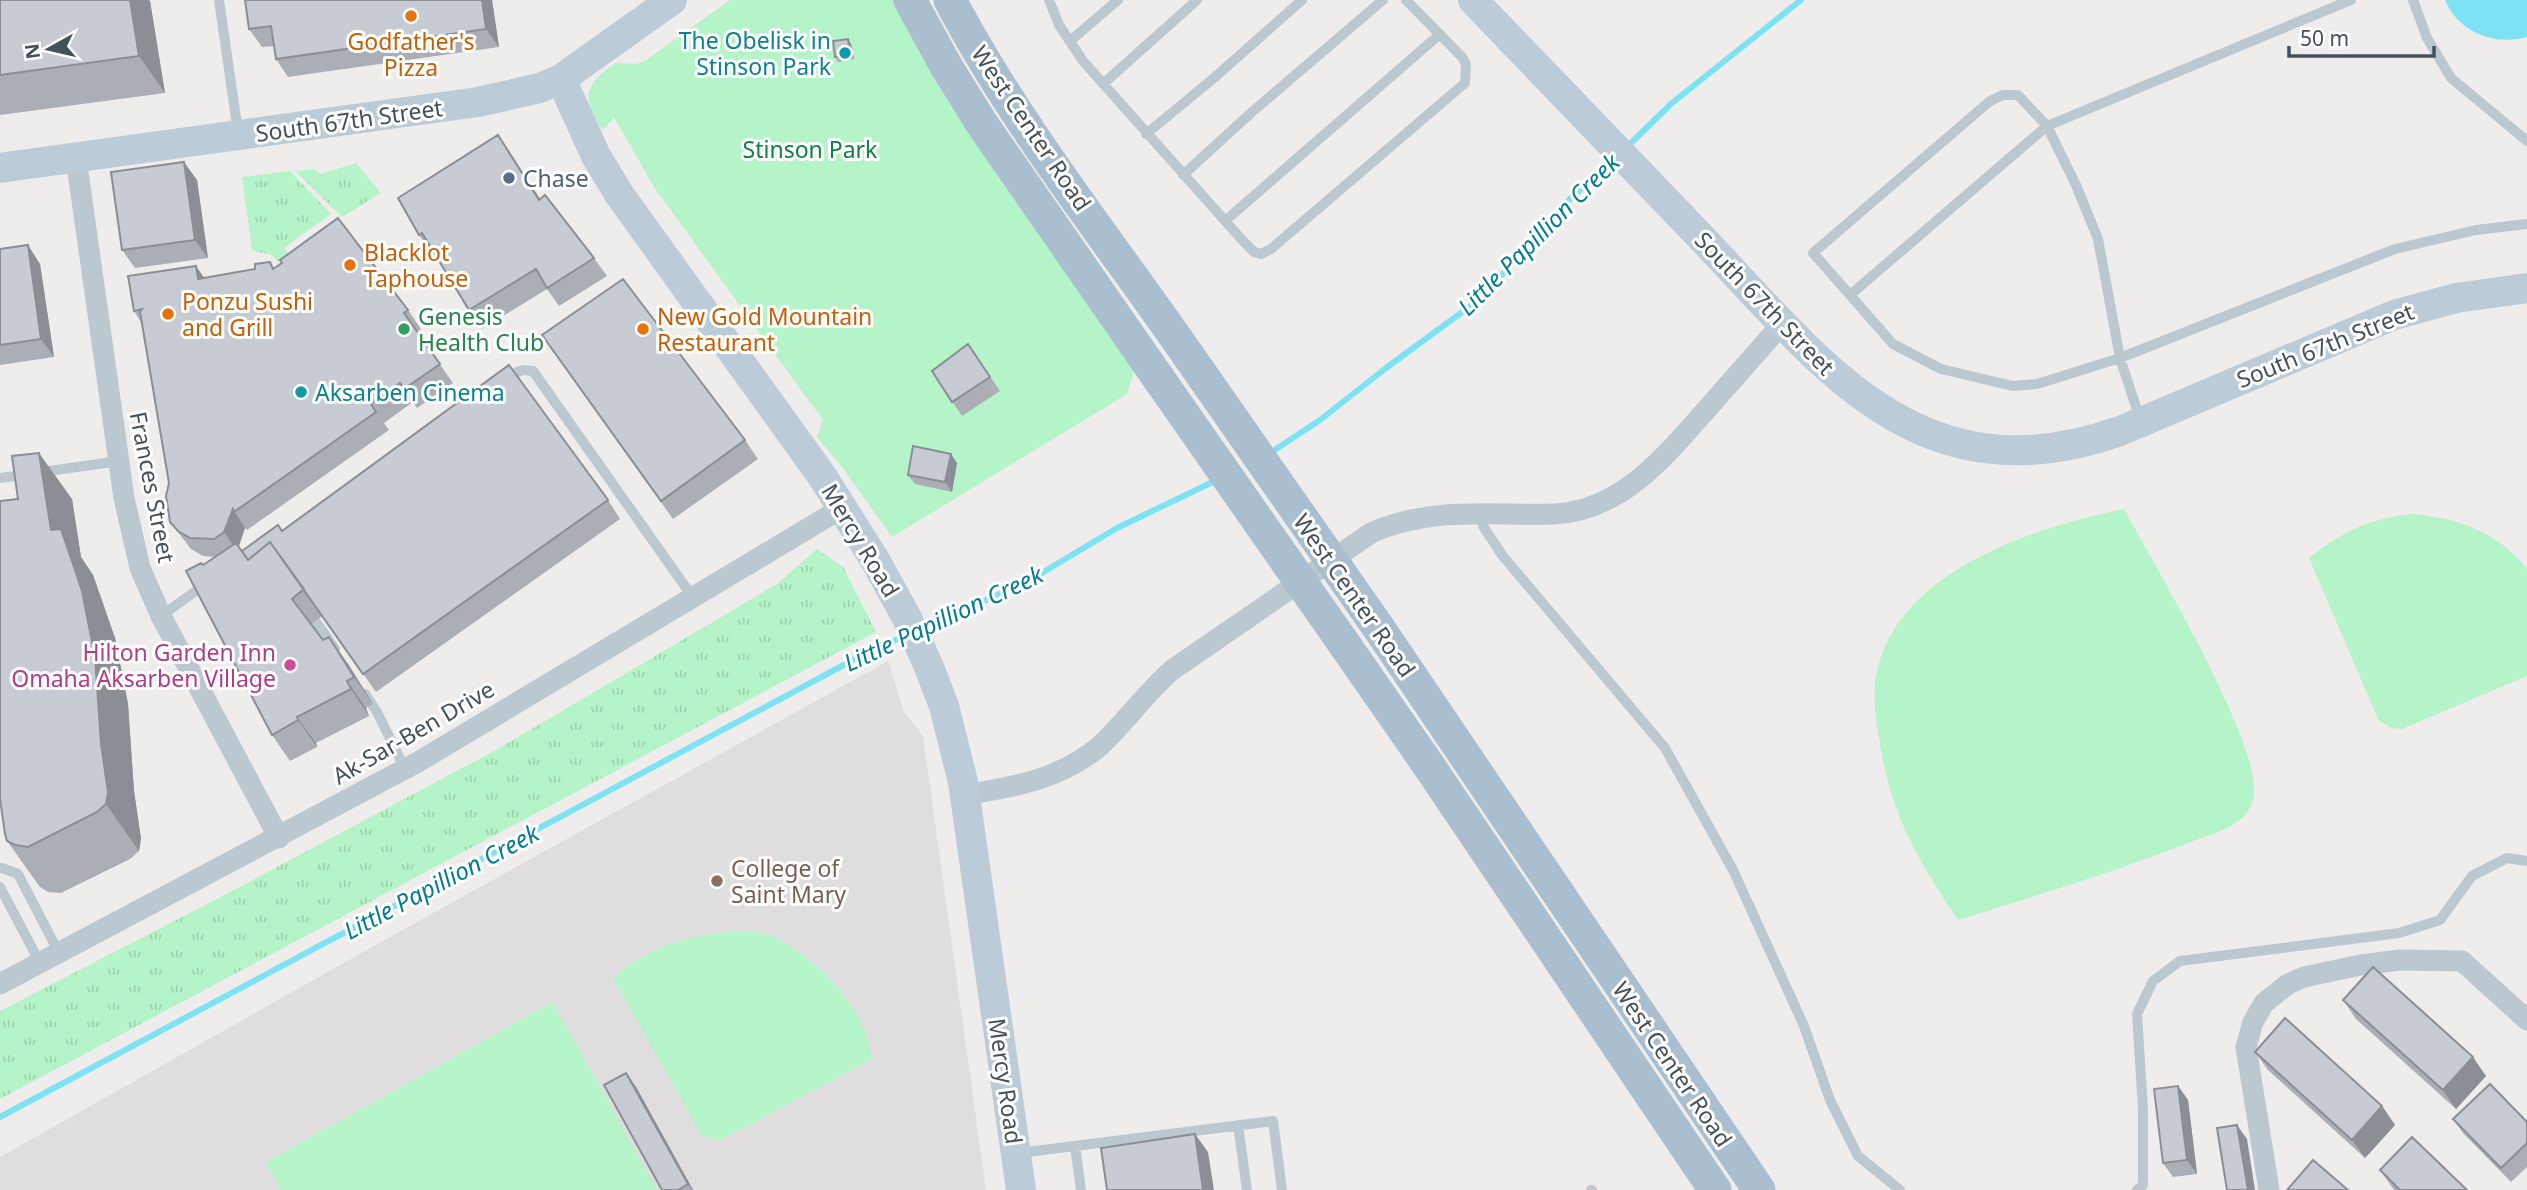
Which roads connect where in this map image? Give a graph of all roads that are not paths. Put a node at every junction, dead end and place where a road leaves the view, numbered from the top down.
1 (219, 0) edge
2 (672, 0) edge
3 (910, 0) edge
4 (950, 0) edge
5 (1049, 0) edge
6 (1118, 0) edge
7 (1197, 0) edge
8 (1302, 0) edge
9 (1383, 0) edge
10 (1406, 0) edge
11 (1473, 0) edge
12 (2351, 0) edge
13 (2413, 0) edge
14 (1440, 34) junction
15 (1069, 41) junction
16 (561, 79) junction
17 (1103, 84) junction
18 (2047, 126) junction
19 (1146, 134) junction
20 (238, 135) junction
21 (2527, 141) edge
22 (76, 158) junction
23 (0, 168) edge
24 (1183, 175) junction
25 (1225, 222) junction
26 (2527, 224) edge
27 (2527, 288) edge
28 (1850, 295) junction
29 (1781, 325) junction
30 (2120, 358) junction
31 (493, 384) edge
32 (2141, 422) junction
33 (119, 461) junction
34 (0, 478) edge
35 (842, 508) junction
36 (1482, 509) junction
37 (220, 575) edge
38 (694, 599) junction
39 (161, 616) junction
40 (317, 624) edge
41 (340, 656) edge
42 (362, 690) edge
43 (405, 769) junction
44 (965, 795) junction
45 (279, 838) junction
46 (2527, 861) edge
47 (1, 870) edge
48 (0, 887) edge
49 (60, 953) junction
50 (40, 963) junction
51 (0, 984) edge
52 (2527, 1020) edge
53 (1238, 1125) junction
54 (1075, 1146) junction
55 (1016, 1154) junction
56 (1021, 1190) edge
57 (1081, 1190) edge
58 (1247, 1190) edge
59 (1282, 1190) edge
60 (1715, 1190) edge
61 (1759, 1190) edge
62 (1900, 1190) edge
63 (2137, 1190) edge
64 (2269, 1190) edge

1 - 20 lane
2 - 16 main road, South 67th Street
3 - 60 main road, West Center Road, bridge
4 - 61 main road, West Center Road, bridge
5 - 15 lane
6 - 15 lane
7 - 17 lane
8 - 19 lane
9 - 24 lane
10 - 14 lane
11 - 29 main road, South 67th Street
12 - 18 lane
13 - 21 lane
14 - 25 lane
14 - 25 lane
15 - 17 lane
16 - 20 main road, South 67th Street
16 - 35 main road, Mercy Road
17 - 19 lane
18 - 28 lane
18 - 28 lane
18 - 30 lane
19 - 24 lane
20 - 22 main road, South 67th Street
22 - 23 main road, South 67th Street
22 - 33 street, Frances Street
24 - 25 lane
26 - 30 lane
27 - 32 main road, South 67th Street
28 - 30 lane
29 - 32 main road, South 67th Street
29 - 36 street
30 - 32 lane
31 - 38 lane
33 - 34 lane
33 - 39 street, Frances Street
35 - 38 street, Ak-Sar-Ben Drive
35 - 44 main road, Mercy Road
36 - 44 street
36 - 62 lane
37 - 39 lane
38 - 43 street, Ak-Sar-Ben Drive
39 - 45 street, Frances Street
40 - 41 lane
42 - 43 lane
43 - 45 street, Ak-Sar-Ben Drive
44 - 55 main road, Mercy Road
45 - 49 street, Ak-Sar-Ben Drive
46 - 63 lane
47 - 49 lane
48 - 50 lane
49 - 50 street, Ak-Sar-Ben Drive
50 - 51 street, Ak-Sar-Ben Drive
52 - 64 street
53 - 54 lane
53 - 58 lane
53 - 59 lane
54 - 55 lane
54 - 57 lane
55 - 56 main road, Mercy Road

